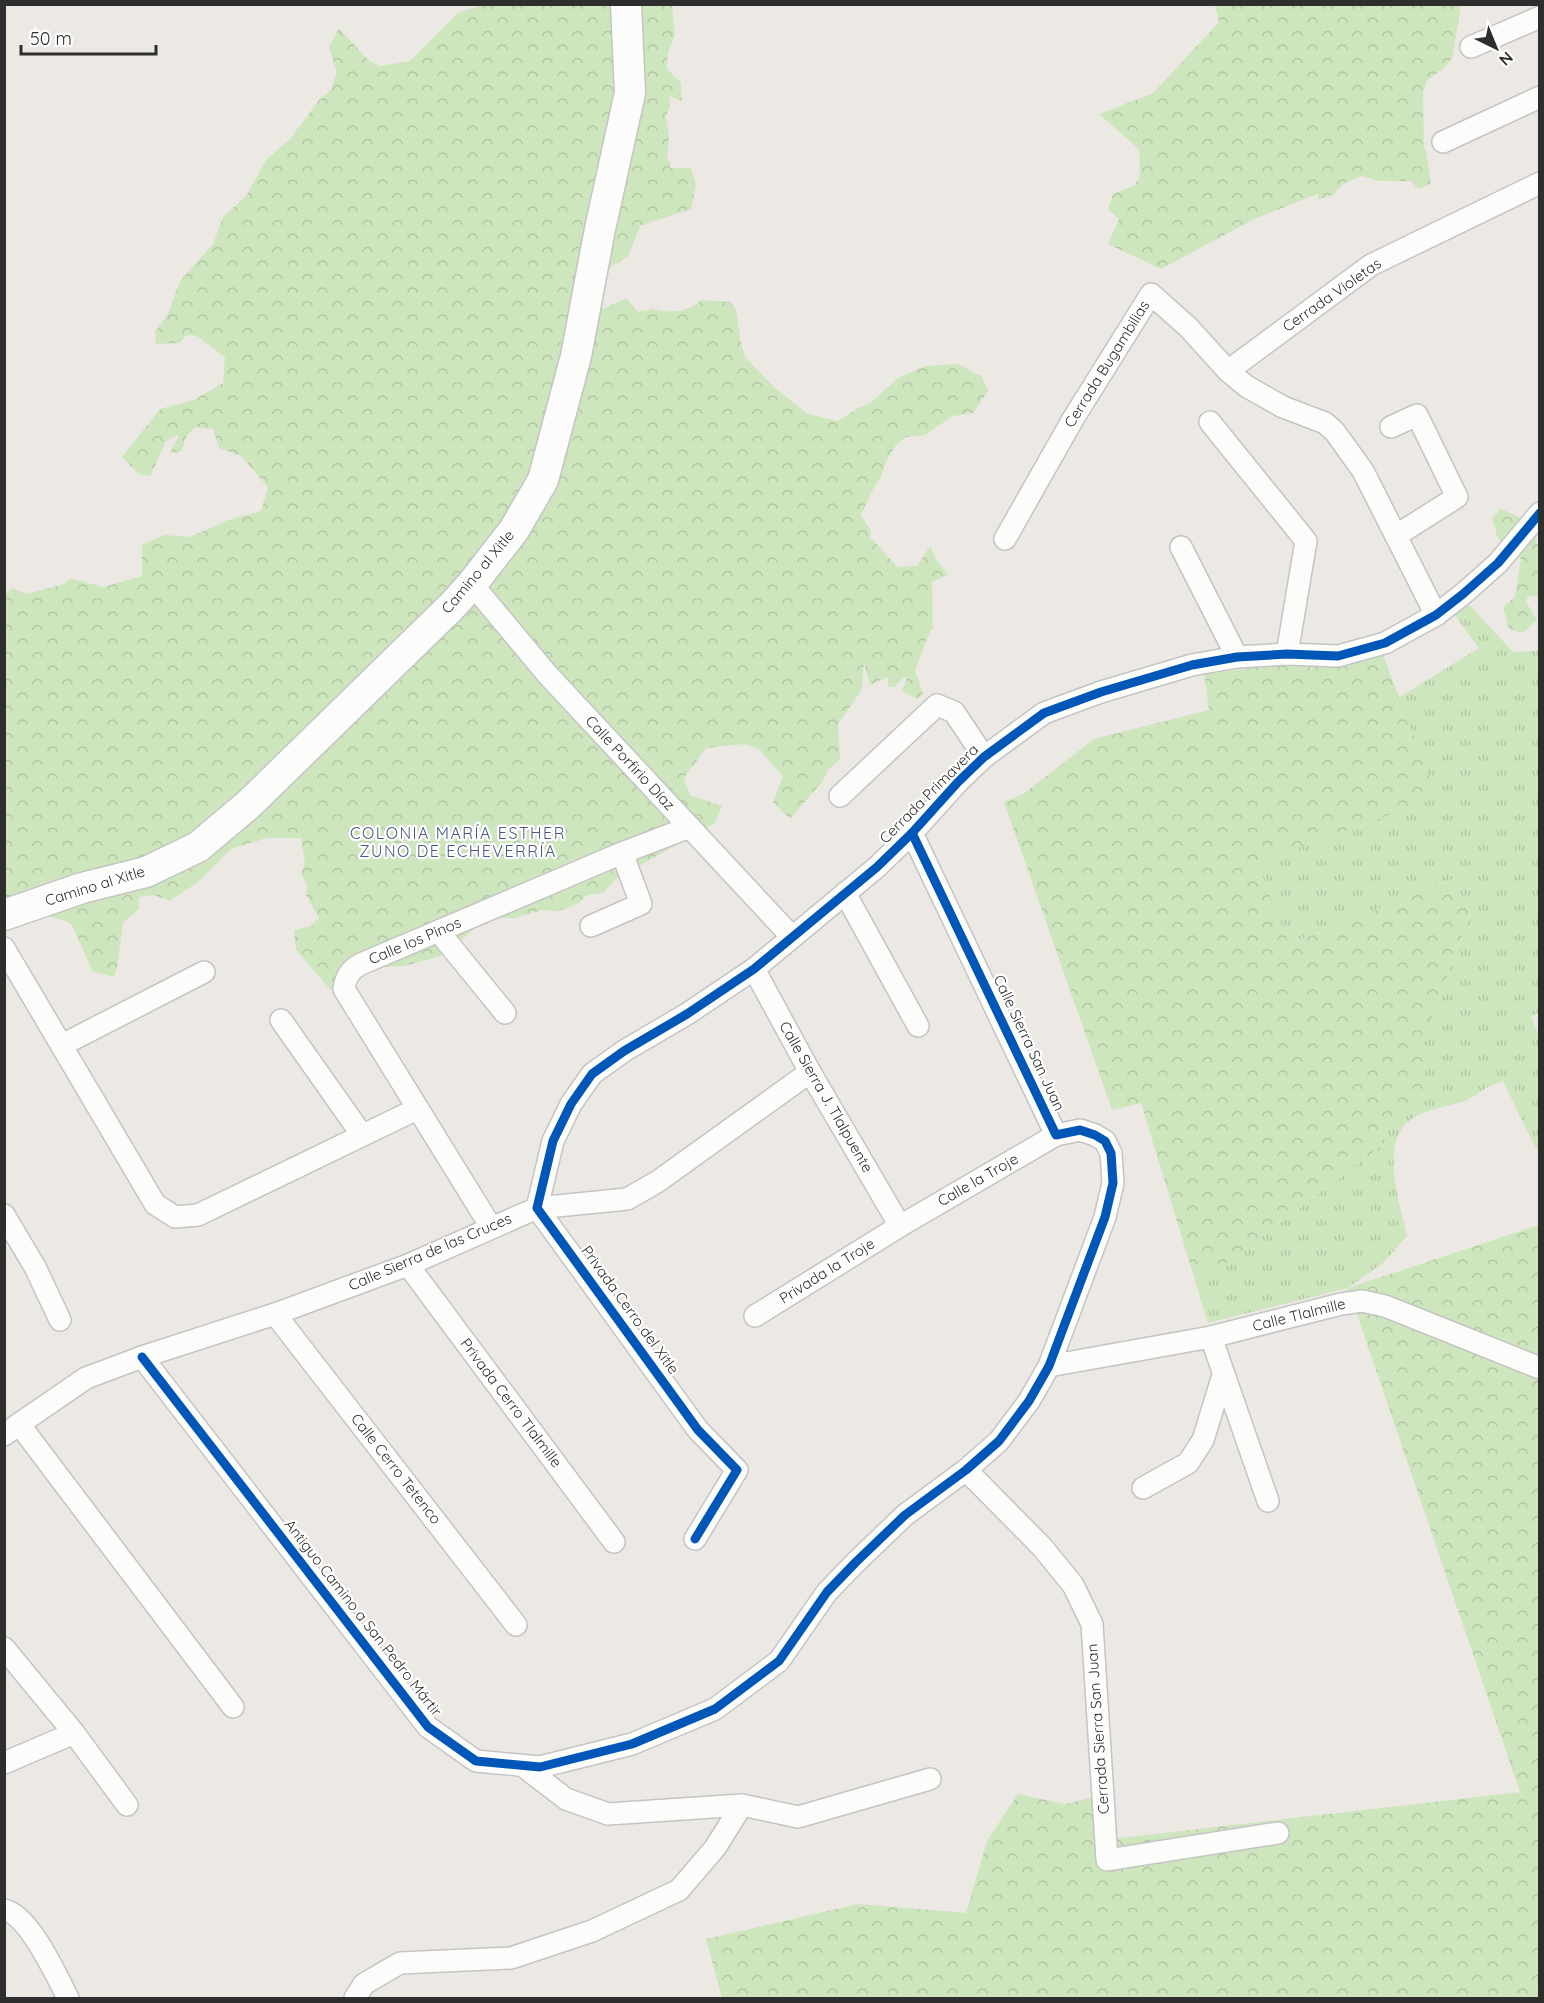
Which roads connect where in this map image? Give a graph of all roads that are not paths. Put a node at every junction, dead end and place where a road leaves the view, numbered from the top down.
1 (626, 4) edge
2 (1539, 17) edge
3 (1471, 47) dead end
4 (1539, 97) edge
5 (1443, 142) dead end
6 (1539, 183) edge
7 (1228, 371) junction
8 (1210, 422) dead end
9 (1391, 427) dead end
10 (1539, 513) edge
11 (1397, 535) junction
12 (1005, 539) dead end
13 (1181, 548) dead end
14 (472, 584) junction
15 (1436, 615) junction
16 (1287, 654) junction
17 (1237, 657) junction
18 (984, 757) junction
19 (840, 796) dead end
20 (690, 827) junction
21 (912, 833) junction
22 (622, 853) junction
23 (845, 893) junction
24 (4, 915) edge
25 (591, 926) dead end
26 (439, 932) junction
27 (792, 937) junction
28 (4, 948) edge
29 (754, 969) junction
30 (204, 972) dead end
31 (505, 1013) dead end
32 (281, 1020) dead end
33 (918, 1026) dead end
34 (62, 1045) junction
35 (810, 1072) junction
36 (417, 1109) junction
37 (362, 1135) junction
38 (1056, 1135) junction
39 (537, 1208) junction
40 (4, 1215) edge
41 (900, 1226) junction
42 (491, 1227) junction
43 (408, 1265) junction
44 (275, 1314) junction
45 (755, 1317) dead end
46 (60, 1320) dead end
47 (1210, 1337) junction
48 (142, 1357) junction
49 (1049, 1366) junction
50 (1539, 1368) edge
51 (1223, 1375) junction
52 (12, 1429) edge
53 (966, 1470) junction
54 (1143, 1488) dead end
55 (1268, 1502) dead end
56 (694, 1539) dead end
57 (614, 1542) dead end
58 (516, 1625) dead end
59 (4, 1647) edge
60 (233, 1707) dead end
61 (74, 1733) junction
62 (4, 1763) edge
63 (523, 1766) junction
64 (930, 1779) dead end
65 (742, 1804) junction
66 (127, 1805) dead end
67 (1278, 1833) dead end
68 (4, 1910) edge
69 (68, 1998) edge
70 (355, 1998) edge

1 - 14 street, Camino al Xitle
2 - 3 street
4 - 5 street
6 - 7 street, Cerrada Violetas
7 - 11 street, Cerrada Bugambilias
7 - 12 street, Cerrada Bugambilias
8 - 16 street
9 - 11 street
10 - 15 street, Cerrada Primavera
11 - 15 street, Cerrada Bugambilias
13 - 17 street
14 - 20 street, Calle Porfirio Díaz
14 - 24 street, Camino al Xitle
15 - 16 street, Cerrada Primavera
16 - 17 street, Cerrada Primavera
17 - 18 street, Cerrada Primavera
18 - 19 street
18 - 21 street, Cerrada Primavera
20 - 22 street, Calle los Pinos
20 - 27 street, Calle Porfirio Díaz
21 - 23 street, Cerrada Primavera
21 - 38 street, Calle Sierra San Juan
22 - 25 street
22 - 26 street, Calle los Pinos
23 - 27 street, Cerrada Primavera
23 - 33 street
26 - 31 street
26 - 36 street, Calle los Pinos
27 - 29 street, Cerrada Primavera
28 - 34 street
29 - 35 street, Calle Sierra J. Tlalpuente
29 - 39 street, Cerrada Primavera
30 - 34 street
32 - 37 street
34 - 37 street
35 - 39 street, Calle Sierra de las Cruces
35 - 41 street, Calle Sierra J. Tlalpuente
36 - 37 street
36 - 42 street, Calle los Pinos
38 - 41 street, Calle la Troje
38 - 49 street, Calle Sierra San Juan
39 - 42 street, Calle Sierra de las Cruces
39 - 56 street, Privada Cerro del Xitle
40 - 46 street
41 - 45 street, Privada la Troje
42 - 43 street, Calle Sierra de las Cruces
43 - 44 street, Calle Sierra de las Cruces
43 - 57 street, Privada Cerro Tlalmille
44 - 48 street, Calle Sierra de las Cruces
44 - 58 street, Calle Cerro Tetenco
47 - 49 street, Calle Tlalmille
47 - 50 street, Calle Tlalmille
47 - 51 street
48 - 52 street, Calle Sierra de las Cruces
48 - 63 street, Antiguo Camino a San Pedro Mártir
49 - 53 street, Antiguo Camino a San Pedro Mártir
51 - 54 street
51 - 55 street
52 - 60 street
53 - 63 street, Antiguo Camino a San Pedro Mártir
53 - 67 street, Cerrada Sierra San Juan
59 - 61 street
61 - 62 street
61 - 66 street
63 - 65 street
64 - 65 street
65 - 70 street
68 - 69 street

